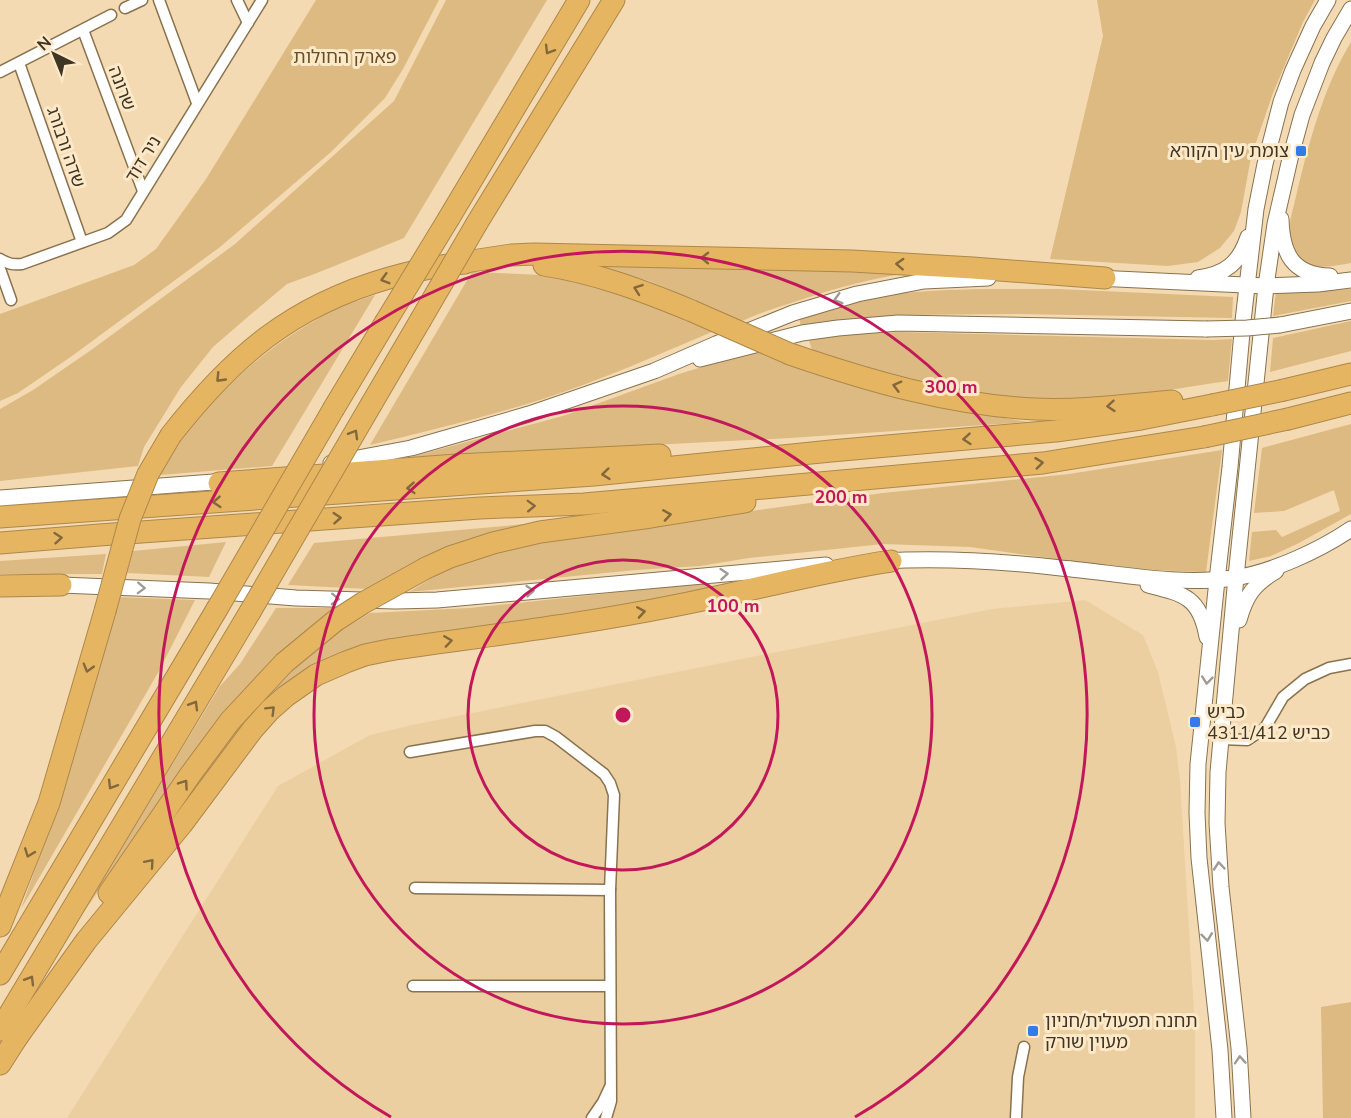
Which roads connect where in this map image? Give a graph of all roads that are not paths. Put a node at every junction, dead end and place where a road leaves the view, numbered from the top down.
1 (142, 0) edge
2 (159, 0) edge
3 (237, 0) edge
4 (262, 0) edge
5 (579, 0) edge
6 (614, 0) edge
7 (1328, 0) edge
8 (125, 8) dead end
9 (1351, 9) edge
10 (111, 15) dead end
11 (248, 23) junction
12 (83, 30) junction
13 (18, 63) junction
14 (0, 72) edge
15 (197, 103) junction
16 (143, 191) junction
17 (1281, 197) junction
18 (1256, 209) junction
19 (81, 242) junction
20 (0, 259) edge
21 (452, 264) junction
22 (0, 269) edge
23 (1104, 279) junction
24 (1351, 279) edge
25 (1179, 282) junction
26 (1247, 286) junction
27 (1266, 286) junction
28 (11, 300) dead end
29 (1351, 311) edge
30 (654, 371) junction
31 (1351, 374) edge
32 (1212, 401) junction
33 (1351, 403) edge
34 (831, 451) junction
35 (1001, 467) junction
36 (219, 483) junction
37 (0, 498) edge
38 (0, 517) edge
39 (1351, 529) edge
40 (0, 543) edge
41 (1304, 555) junction
42 (891, 561) junction
43 (1095, 572) junction
44 (1236, 577) junction
45 (1217, 580) junction
46 (61, 585) joint
47 (0, 587) edge
48 (1210, 651) junction
49 (1230, 654) junction
50 (1351, 663) edge
51 (1221, 738) junction
52 (410, 752) dead end
53 (415, 888) dead end
54 (610, 890) junction
55 (0, 926) edge
56 (0, 974) edge
57 (413, 986) dead end
58 (610, 986) junction
59 (7, 1037) edge
60 (1024, 1047) dead end
61 (0, 1064) edge
62 (611, 1084) junction
63 (592, 1118) edge
64 (606, 1118) edge
65 (1016, 1118) edge
66 (1224, 1118) edge
67 (1243, 1118) edge

1 - 8 street
2 - 15 street
3 - 11 street
4 - 11 street, ניר דוד
5 -> 56 highway, bridge
59 -> 6 highway, bridge
7 - 18 main road
9 - 17 main road
10 - 12 street
11 - 15 street, ניר דוד
12 - 13 street
12 - 16 street, שרונה
13 - 14 street
13 - 19 street, שדה ורבורג
15 - 16 street, ניר דוד
16 - 19 street, ניר דוד
17 - 24 main road
17 - 27 main road
18 - 25 main road
18 - 26 main road
19 - 20 street, ניר דוד
23 -> 21 highway
32 -> 21 highway, bridge
21 -> 55 highway, bridge
22 - 28 street
23 - 25 main road
23 -> 30 main road
24 - 27 main road
25 - 26 main road
26 - 27 main road
26 - 45 main road
27 - 44 main road
29 - 30 main road, bridge
30 - 36 main road
31 - 32 highway, bridge
32 -> 34 highway
35 -> 33 highway, bridge
34 - 36 highway
34 -> 38 highway
40 -> 35 highway
59 -> 35 highway, bridge
36 - 37 main road
39 - 41 main road
41 - 44 main road
41 - 49 main road
42 - 43 main road
46 -> 42 main road
59 -> 42 highway
43 - 45 main road
43 - 48 main road
44 - 45 main road
44 - 49 main road
45 - 48 main road
46 - 47 highway
48 -> 66 main road
49 - 51 main road
50 - 51 street
67 -> 51 main road
52 - 54 street
53 - 54 street
54 - 58 street
57 - 58 street
58 - 62 street
59 - 61 highway
60 - 65 street
62 - 63 street
62 - 64 street

